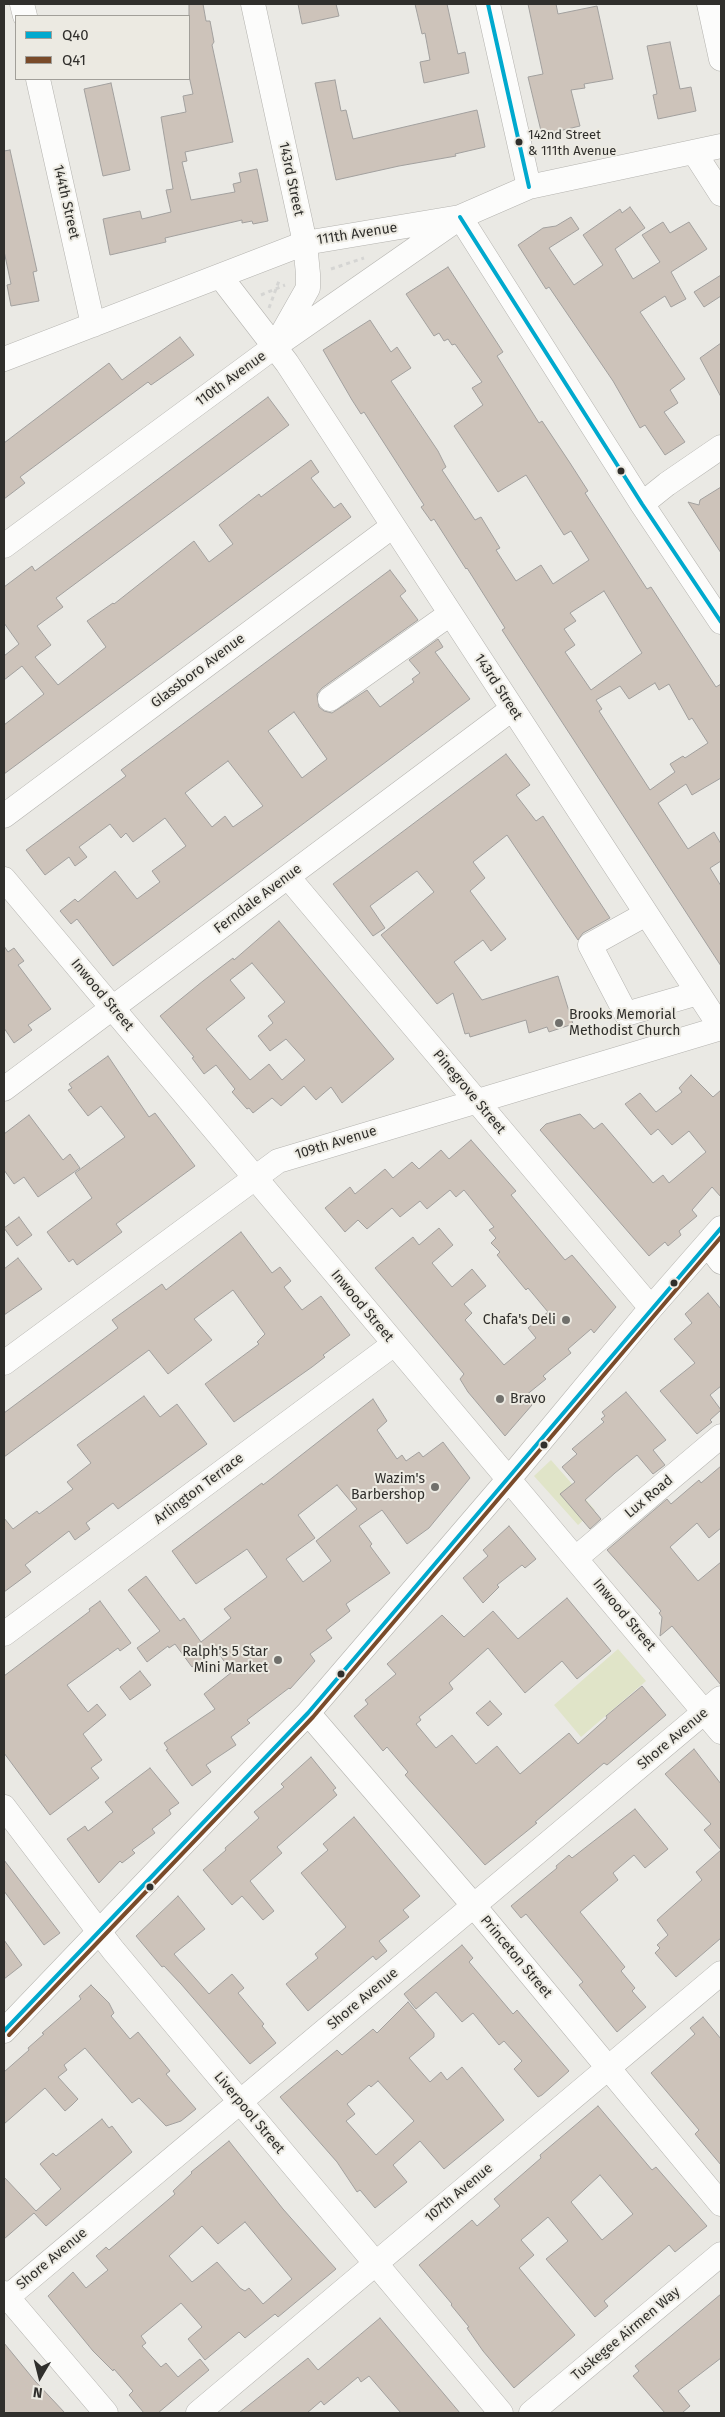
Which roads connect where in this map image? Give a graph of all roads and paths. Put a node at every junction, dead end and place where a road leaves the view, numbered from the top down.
1 (253, 4) edge
2 (488, 4) edge
3 (709, 4) edge
4 (721, 59) edge
5 (38, 80) edge
6 (721, 146) edge
7 (694, 152) junction
8 (529, 187) junction
9 (721, 194) edge
10 (460, 216) junction
11 (305, 243) junction
12 (220, 276) junction
13 (280, 278) dead end
14 (290, 282) dead end
15 (276, 288) junction
16 (259, 296) dead end
17 (267, 312) dead end
18 (93, 325) junction
19 (274, 347) junction
20 (4, 359) edge
21 (721, 447) edge
22 (642, 504) junction
23 (393, 526) junction
24 (4, 546) edge
25 (450, 614) junction
26 (721, 622) edge
27 (330, 700) dead end
28 (512, 709) junction
29 (4, 816) edge
30 (288, 877) junction
31 (4, 879) edge
32 (646, 914) junction
33 (698, 993) junction
34 (112, 1008) junction
35 (721, 1028) edge
36 (4, 1089) edge
37 (476, 1100) junction
38 (254, 1178) junction
39 (716, 1245) edge
40 (651, 1308) junction
41 (394, 1344) junction
42 (4, 1363) edge
43 (721, 1436) edge
44 (509, 1480) junction
45 (576, 1558) junction
46 (4, 1634) edge
47 (713, 1705) edge
48 (308, 1713) junction
49 (721, 1732) edge
50 (4, 1807) edge
51 (474, 1906) junction
52 (99, 1933) junction
53 (721, 1973) edge
54 (4, 2031) edge
55 (608, 2068) junction
56 (240, 2102) junction
57 (721, 2204) edge
58 (721, 2254) edge
59 (376, 2264) junction
60 (5, 2297) edge
61 (106, 2413) edge
62 (198, 2413) edge
63 (501, 2413) edge
64 (531, 2413) edge

1 - 11 street, 143rd Street
2 - 8 street
3 - 4 street
5 - 18 street, 144th Street
6 - 7 street, 111th Avenue
7 - 8 street, 111th Avenue
7 - 9 street
8 - 10 street, 111th Avenue
10 - 11 street, 111th Avenue
10 - 19 street, 110th Avenue
10 - 22 street
11 - 12 street, 111th Avenue
11 - 19 street, 143rd Street
12 - 18 street, 111th Avenue
12 - 19 street, 143rd Street
13 - 15 path
14 - 15 path
15 - 16 path
15 - 17 path
18 - 20 street, 111th Avenue
19 - 23 street, 143rd Street
19 - 24 street, 110th Avenue
21 - 22 street
22 - 26 street
23 - 25 street, 143rd Street
23 - 29 street, Glassboro Avenue
25 - 27 street
25 - 28 street, 143rd Street
28 - 30 street, Ferndale Avenue
28 - 32 street, 143rd Street
30 - 34 street, Ferndale Avenue
30 - 37 street, Pinegrove Street
31 - 34 street, Inwood Street
32 - 33 street, 143rd Street
32 - 33 street
33 - 35 street, 143rd Street
34 - 36 street, Ferndale Avenue
34 - 38 street, Inwood Street
35 - 37 street, 109th Avenue
37 - 38 street, 109th Avenue
37 - 40 street, Pinegrove Street
38 - 41 street, Inwood Street
38 - 42 street, 109th Avenue
39 - 40 street
40 - 44 street
41 - 44 street, Inwood Street
41 - 46 street, Arlington Terrace
43 - 45 street, Lux Road
44 - 45 street, Inwood Street
44 - 48 street
45 - 47 street, Inwood Street
47 - 49 street, Inwood Street
47 - 51 street, Shore Avenue
48 - 51 street, Princeton Street
48 - 52 street
50 - 52 street, Liverpool Street
51 - 55 street, Princeton Street
51 - 56 street, Shore Avenue
52 - 54 street
52 - 56 street, Liverpool Street
53 - 55 street, 107th Avenue
55 - 57 street, Princeton Street
55 - 59 street, 107th Avenue
56 - 59 street, Liverpool Street
56 - 60 street, Shore Avenue
58 - 64 street, Tuskegee Airmen Way
59 - 62 street, 107th Avenue
59 - 63 street, Liverpool Street
60 - 61 street

